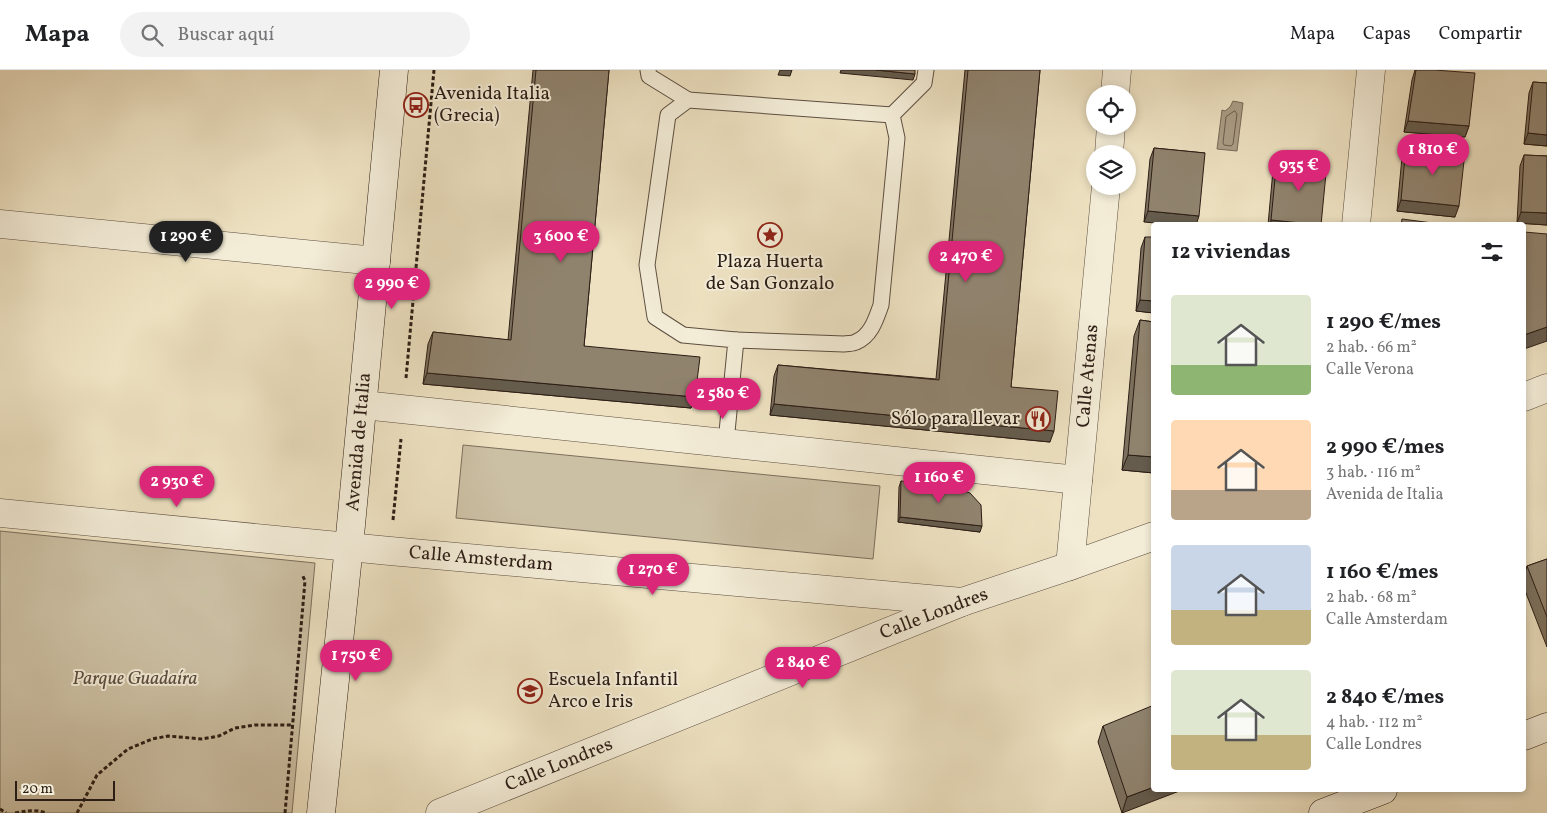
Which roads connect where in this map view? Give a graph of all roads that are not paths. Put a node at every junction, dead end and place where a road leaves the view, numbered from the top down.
1 (394, 70) edge
2 (648, 70) edge
3 (926, 70) edge
4 (1117, 70) edge
5 (1371, 70) edge
6 (1115, 85) edge
7 (688, 100) junction
8 (892, 115) junction
9 (1105, 195) edge
10 (1356, 222) edge
11 (0, 224) edge
12 (376, 261) junction
13 (736, 340) junction
14 (1547, 388) edge
15 (1526, 396) edge
16 (362, 405) junction
17 (726, 442) junction
18 (1078, 480) junction
19 (0, 513) edge
20 (1151, 537) edge
21 (349, 546) junction
22 (1070, 566) junction
23 (962, 602) junction
24 (1547, 727) edge
25 (1526, 735) edge
26 (1378, 792) edge
27 (321, 813) edge
28 (440, 813) edge
29 (1323, 813) edge

1 - 12 street, Avenida de Italia
2 - 7 lane
3 - 8 lane
4 - 6 street
5 - 10 street
7 - 8 lane
7 - 13 lane
8 - 13 lane
9 - 18 street, Calle Atenas
11 - 12 street
12 - 16 street, Avenida de Italia
13 - 17 lane
14 - 15 street
16 - 17 street
16 - 21 street, Avenida de Italia
17 - 18 street
18 - 22 street, Calle Atenas
19 - 21 street, Calle Amsterdam
20 - 22 street, Calle Londres
21 - 23 street, Calle Amsterdam
21 - 27 street, Avenida de Italia
22 - 23 street, Calle Londres
23 - 28 street, Calle Londres
24 - 25 street
26 - 29 street

